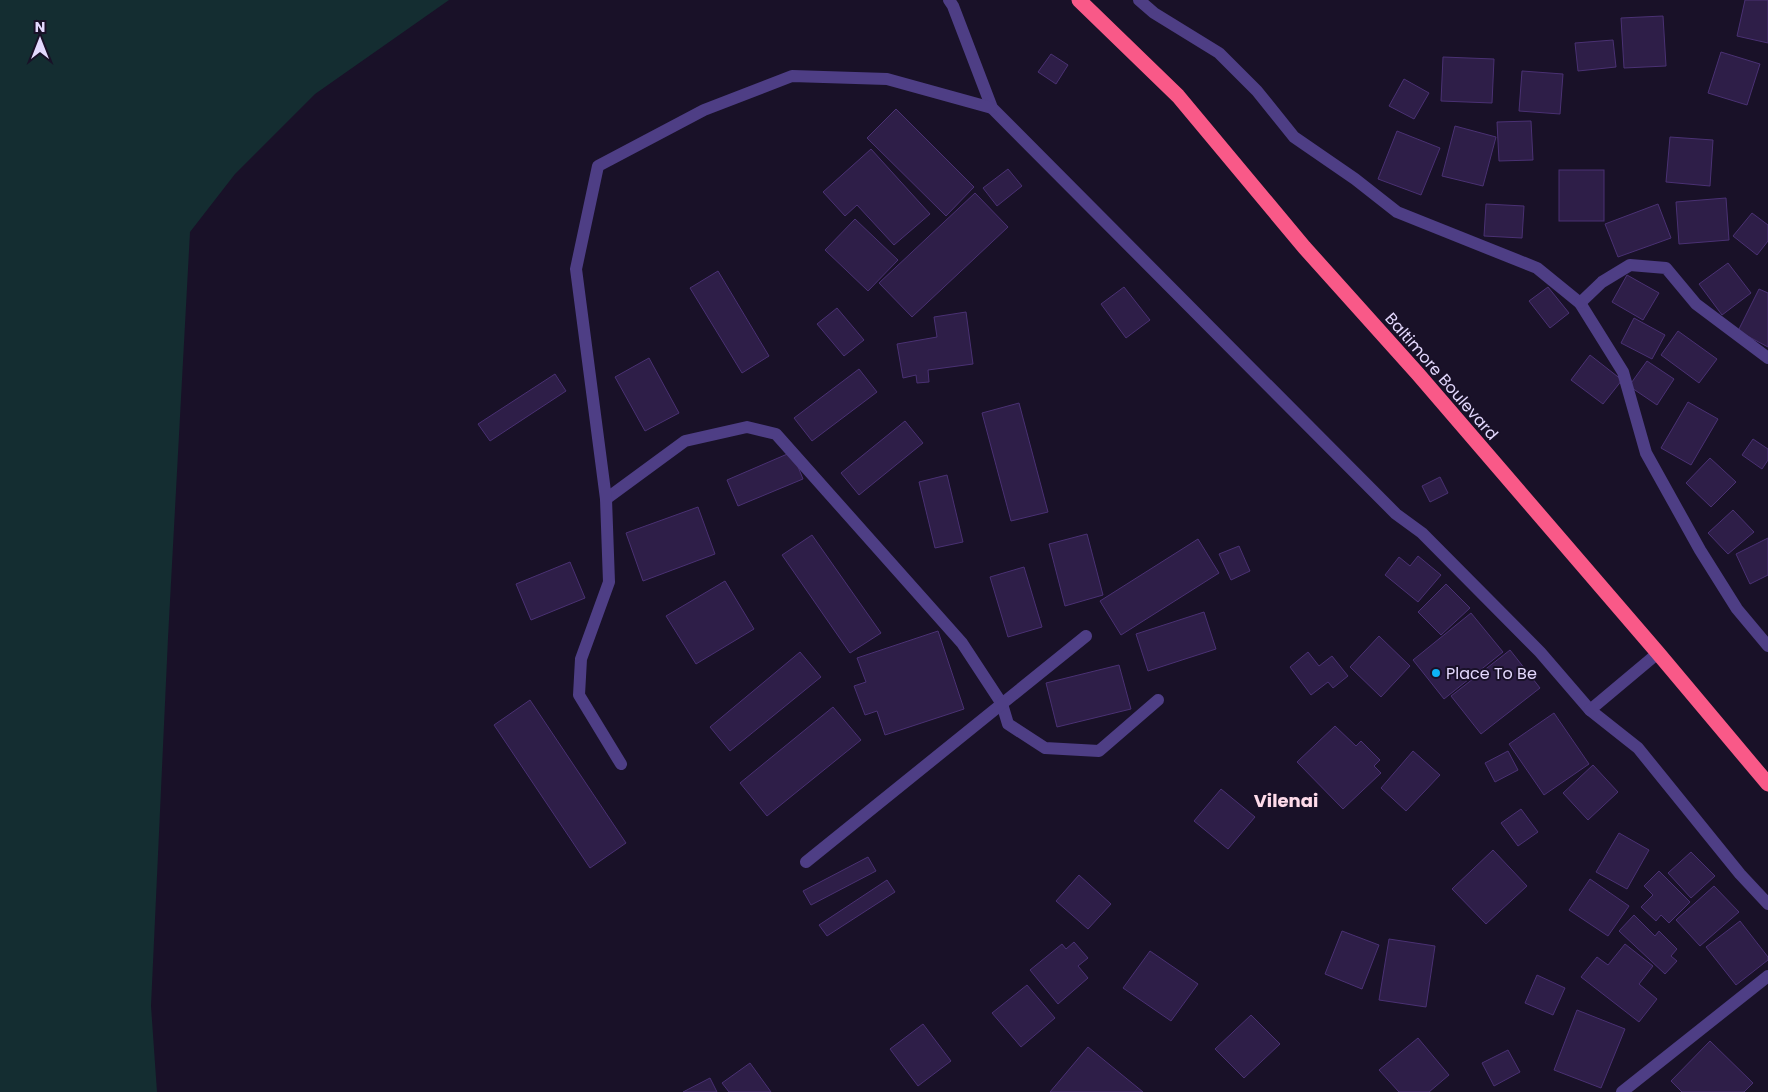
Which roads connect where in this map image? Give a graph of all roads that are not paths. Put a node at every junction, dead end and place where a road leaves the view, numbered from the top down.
1 (949, 0) edge
2 (1079, 0) edge
3 (1138, 0) edge
4 (992, 108) junction
5 (1580, 303) junction
6 (1768, 358) edge
7 (606, 499) junction
8 (1086, 636) dead end
9 (1768, 646) edge
10 (1658, 653) junction
11 (1158, 700) dead end
12 (1002, 704) junction
13 (1590, 710) junction
14 (622, 764) dead end
15 (1768, 784) edge
16 (806, 862) dead end
17 (1768, 904) edge
18 (1768, 976) edge
19 (1622, 1092) edge

1 - 4 street
2 - 10 highway, Baltimore Boulevard
3 - 5 street
4 - 7 street
4 - 13 street
5 - 6 street
5 - 9 street
7 - 12 street
7 - 14 street
8 - 12 street
10 - 13 street
10 - 15 highway, Baltimore Boulevard
11 - 12 street
12 - 16 street
13 - 17 street
18 - 19 street

